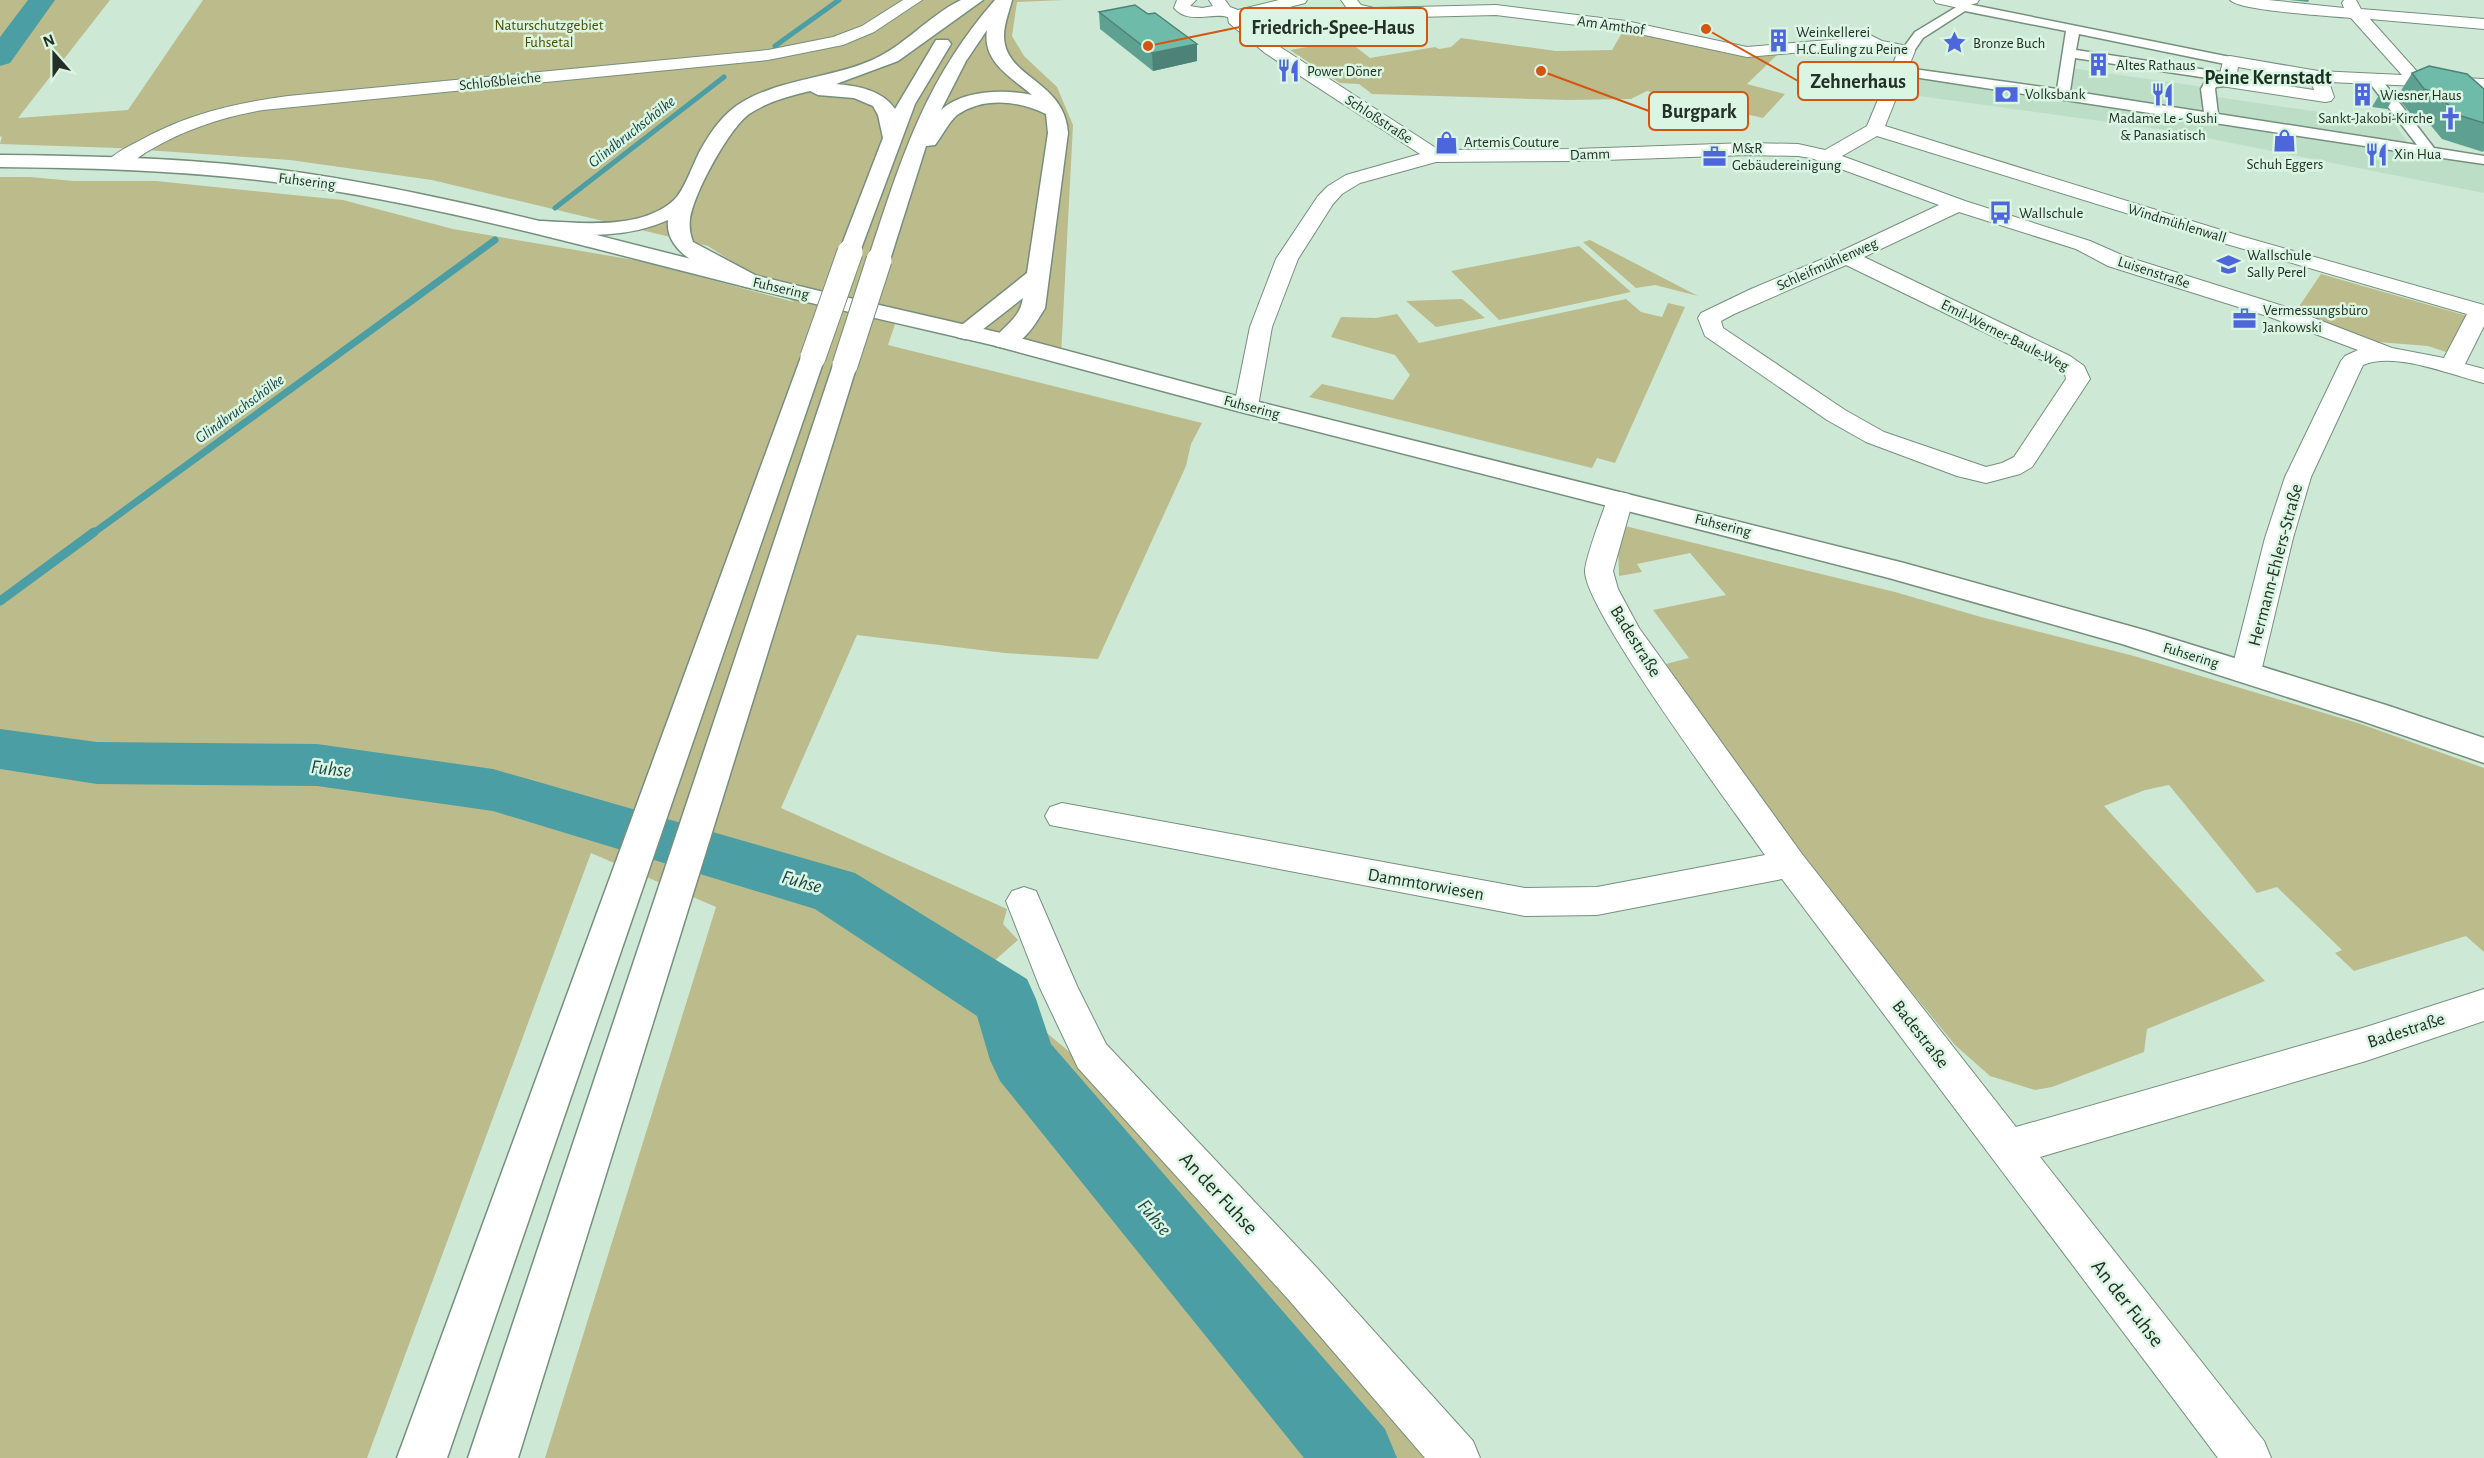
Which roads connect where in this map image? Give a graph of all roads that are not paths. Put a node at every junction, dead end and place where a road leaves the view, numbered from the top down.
1 (914, 0) edge
2 (975, 0) edge
3 (980, 0) edge
4 (1004, 0) edge
5 (1188, 0) edge
6 (1299, 0) edge
7 (1349, 0) edge
8 (1942, 0) edge
9 (2238, 0) edge
10 (1965, 2) edge
11 (1218, 5) edge
12 (2351, 6) edge
13 (1236, 17) junction
14 (2484, 24) edge
15 (1839, 25) dead end
16 (2073, 29) junction
17 (1877, 45) junction
18 (1907, 51) junction
19 (2069, 53) junction
20 (1899, 71) junction
21 (2228, 73) junction
22 (2373, 78) junction
23 (2415, 79) junction
24 (2445, 81) junction
25 (2484, 84) edge
26 (2063, 94) junction
27 (2461, 95) edge
28 (771, 96) junction
29 (1054, 114) junction
30 (2212, 118) junction
31 (1875, 129) junction
32 (892, 137) junction
33 (914, 151) junction
34 (2432, 154) junction
35 (1435, 156) junction
36 (1827, 157) junction
37 (0, 161) edge
38 (2482, 162) edge
39 (116, 163) junction
40 (1958, 205) junction
41 (677, 215) junction
42 (542, 227) junction
43 (628, 249) junction
44 (1846, 257) junction
45 (1038, 275) junction
46 (747, 280) junction
47 (2482, 312) edge
48 (1713, 331) joint
49 (965, 332) junction
50 (1005, 341) junction
51 (2388, 354) junction
52 (2452, 366) junction
53 (2484, 376) edge
54 (1248, 397) junction
55 (1620, 500) junction
56 (2246, 672) junction
57 (2484, 751) edge
58 (1062, 816) dead end
59 (1790, 864) junction
60 (1024, 901) dead end
61 (2484, 1005) edge
62 (2008, 1148) junction
63 (422, 1458) edge
64 (493, 1458) edge
65 (1456, 1458) edge
66 (2247, 1458) edge

1 - 39 street, Schloßbleiche
2 - 28 main road
3 - 32 main road
4 - 29 main road
4 - 33 main road
5 - 11 street
6 - 13 street
7 - 17 street, Am Amthof
8 - 10 street
9 - 12 street
11 - 13 street
12 - 14 street
12 - 23 street
13 - 35 street, Schloßstraße
15 - 17 street, Am Amthof
16 - 18 street
16 - 19 street
16 - 21 street
17 - 18 street, Am Amthof
18 - 20 street
19 - 21 street
19 - 26 street
20 - 26 street
20 - 31 street
21 - 22 street
21 - 30 street
22 - 23 street
22 - 34 street
23 - 24 street
24 - 25 street
24 - 27 street
26 - 30 street
28 - 32 main road
28 - 41 main road
29 - 33 main road
29 - 45 main road
30 - 34 street
31 - 36 street
31 - 47 street, Windmühlenwall
32 - 63 main road, bridge
33 - 64 main road, bridge
34 - 38 street
35 - 36 street, Damm
35 - 54 street, Damm
36 - 40 street, Luisenstraße
37 - 39 main road, Fuhsering
39 - 42 main road, Fuhsering
40 - 44 street, Schleifmühlenweg
40 - 51 street, Luisenstraße
41 - 42 main road
41 - 43 main road
41 - 46 main road
42 - 43 main road, Fuhsering
43 - 46 main road, Fuhsering
44 - 48 street, Schleifmühlenweg
44 - 48 street, Emil-Werner-Baule-Weg
45 - 49 main road
45 - 50 main road
46 - 49 main road, Fuhsering
47 - 52 street, Windmühlenwall
49 - 50 main road, Fuhsering
50 - 54 main road, Fuhsering
51 - 52 street, Luisenstraße
51 - 56 street, Hermann-Ehlers-Straße
52 - 53 street, Luisenstraße
54 - 55 main road, Fuhsering
55 - 56 main road, Fuhsering
55 - 59 street, Badestraße
56 - 57 main road, Fuhsering
58 - 59 street, Dammtorwiesen
59 - 62 street, Badestraße
60 - 65 street, An der Fuhse
61 - 62 street, Badestraße
62 - 66 street, An der Fuhse

